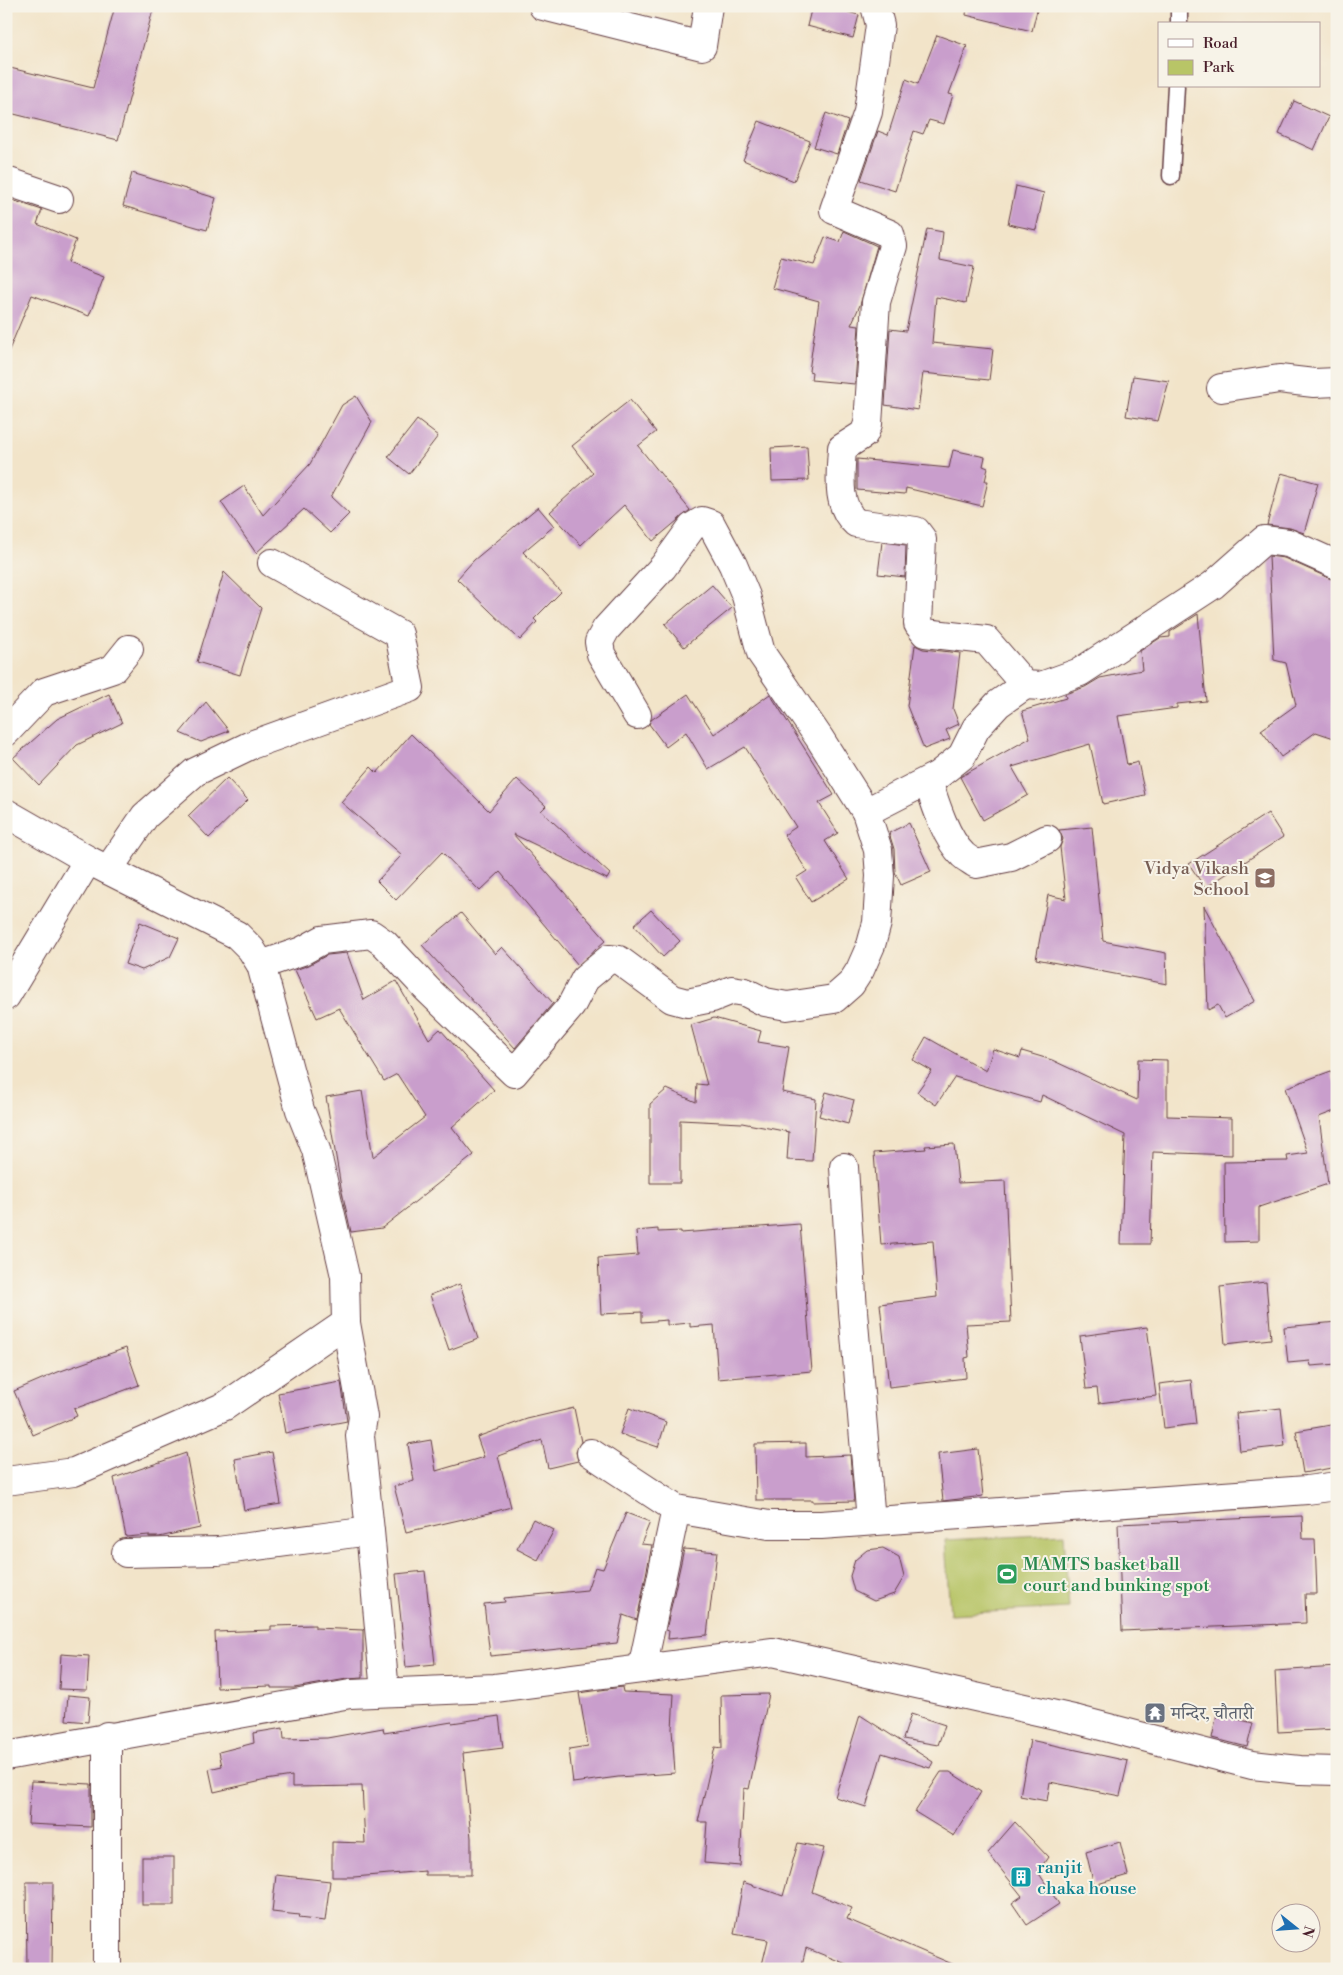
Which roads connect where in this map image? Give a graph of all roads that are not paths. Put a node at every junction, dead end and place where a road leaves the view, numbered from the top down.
1 (543, 6) edge
2 (708, 6) edge
3 (875, 6) edge
4 (1179, 6) edge
5 (1179, 22) edge
6 (1176, 88) edge
7 (1171, 176) dead end
8 (6, 181) edge
9 (59, 200) dead end
10 (1337, 382) edge
11 (1221, 388) dead end
12 (272, 563) dead end
13 (1337, 565) edge
14 (129, 648) dead end
15 (1025, 685) junction
16 (637, 715) dead end
17 (6, 732) edge
18 (928, 781) junction
19 (866, 812) junction
20 (6, 813) edge
21 (1047, 839) dead end
22 (98, 865) junction
23 (261, 965) junction
24 (6, 996) edge
25 (844, 1167) dead end
26 (346, 1323) junction
27 (591, 1453) dead end
28 (6, 1481) edge
29 (1337, 1486) edge
30 (676, 1509) junction
31 (871, 1521) junction
32 (370, 1530) junction
33 (126, 1554) dead end
34 (642, 1669) junction
35 (385, 1692) junction
36 (107, 1736) junction
37 (6, 1756) edge
38 (1337, 1771) edge
39 (107, 1969) edge

1 - 2 street
3 - 15 street
4 - 5 lane
6 - 7 lane
8 - 9 street
10 - 11 street
12 - 22 street
13 - 15 street
14 - 17 street
15 - 18 street
16 - 19 street
18 - 19 street
18 - 21 street
19 - 23 street
20 - 22 street
22 - 23 street
22 - 24 street
23 - 26 street
25 - 31 street
26 - 28 street
26 - 32 street
27 - 30 street
29 - 31 street
30 - 31 street
30 - 34 street
32 - 33 street
32 - 35 street
34 - 35 street
34 - 38 street
35 - 36 street
36 - 37 street
36 - 39 street

